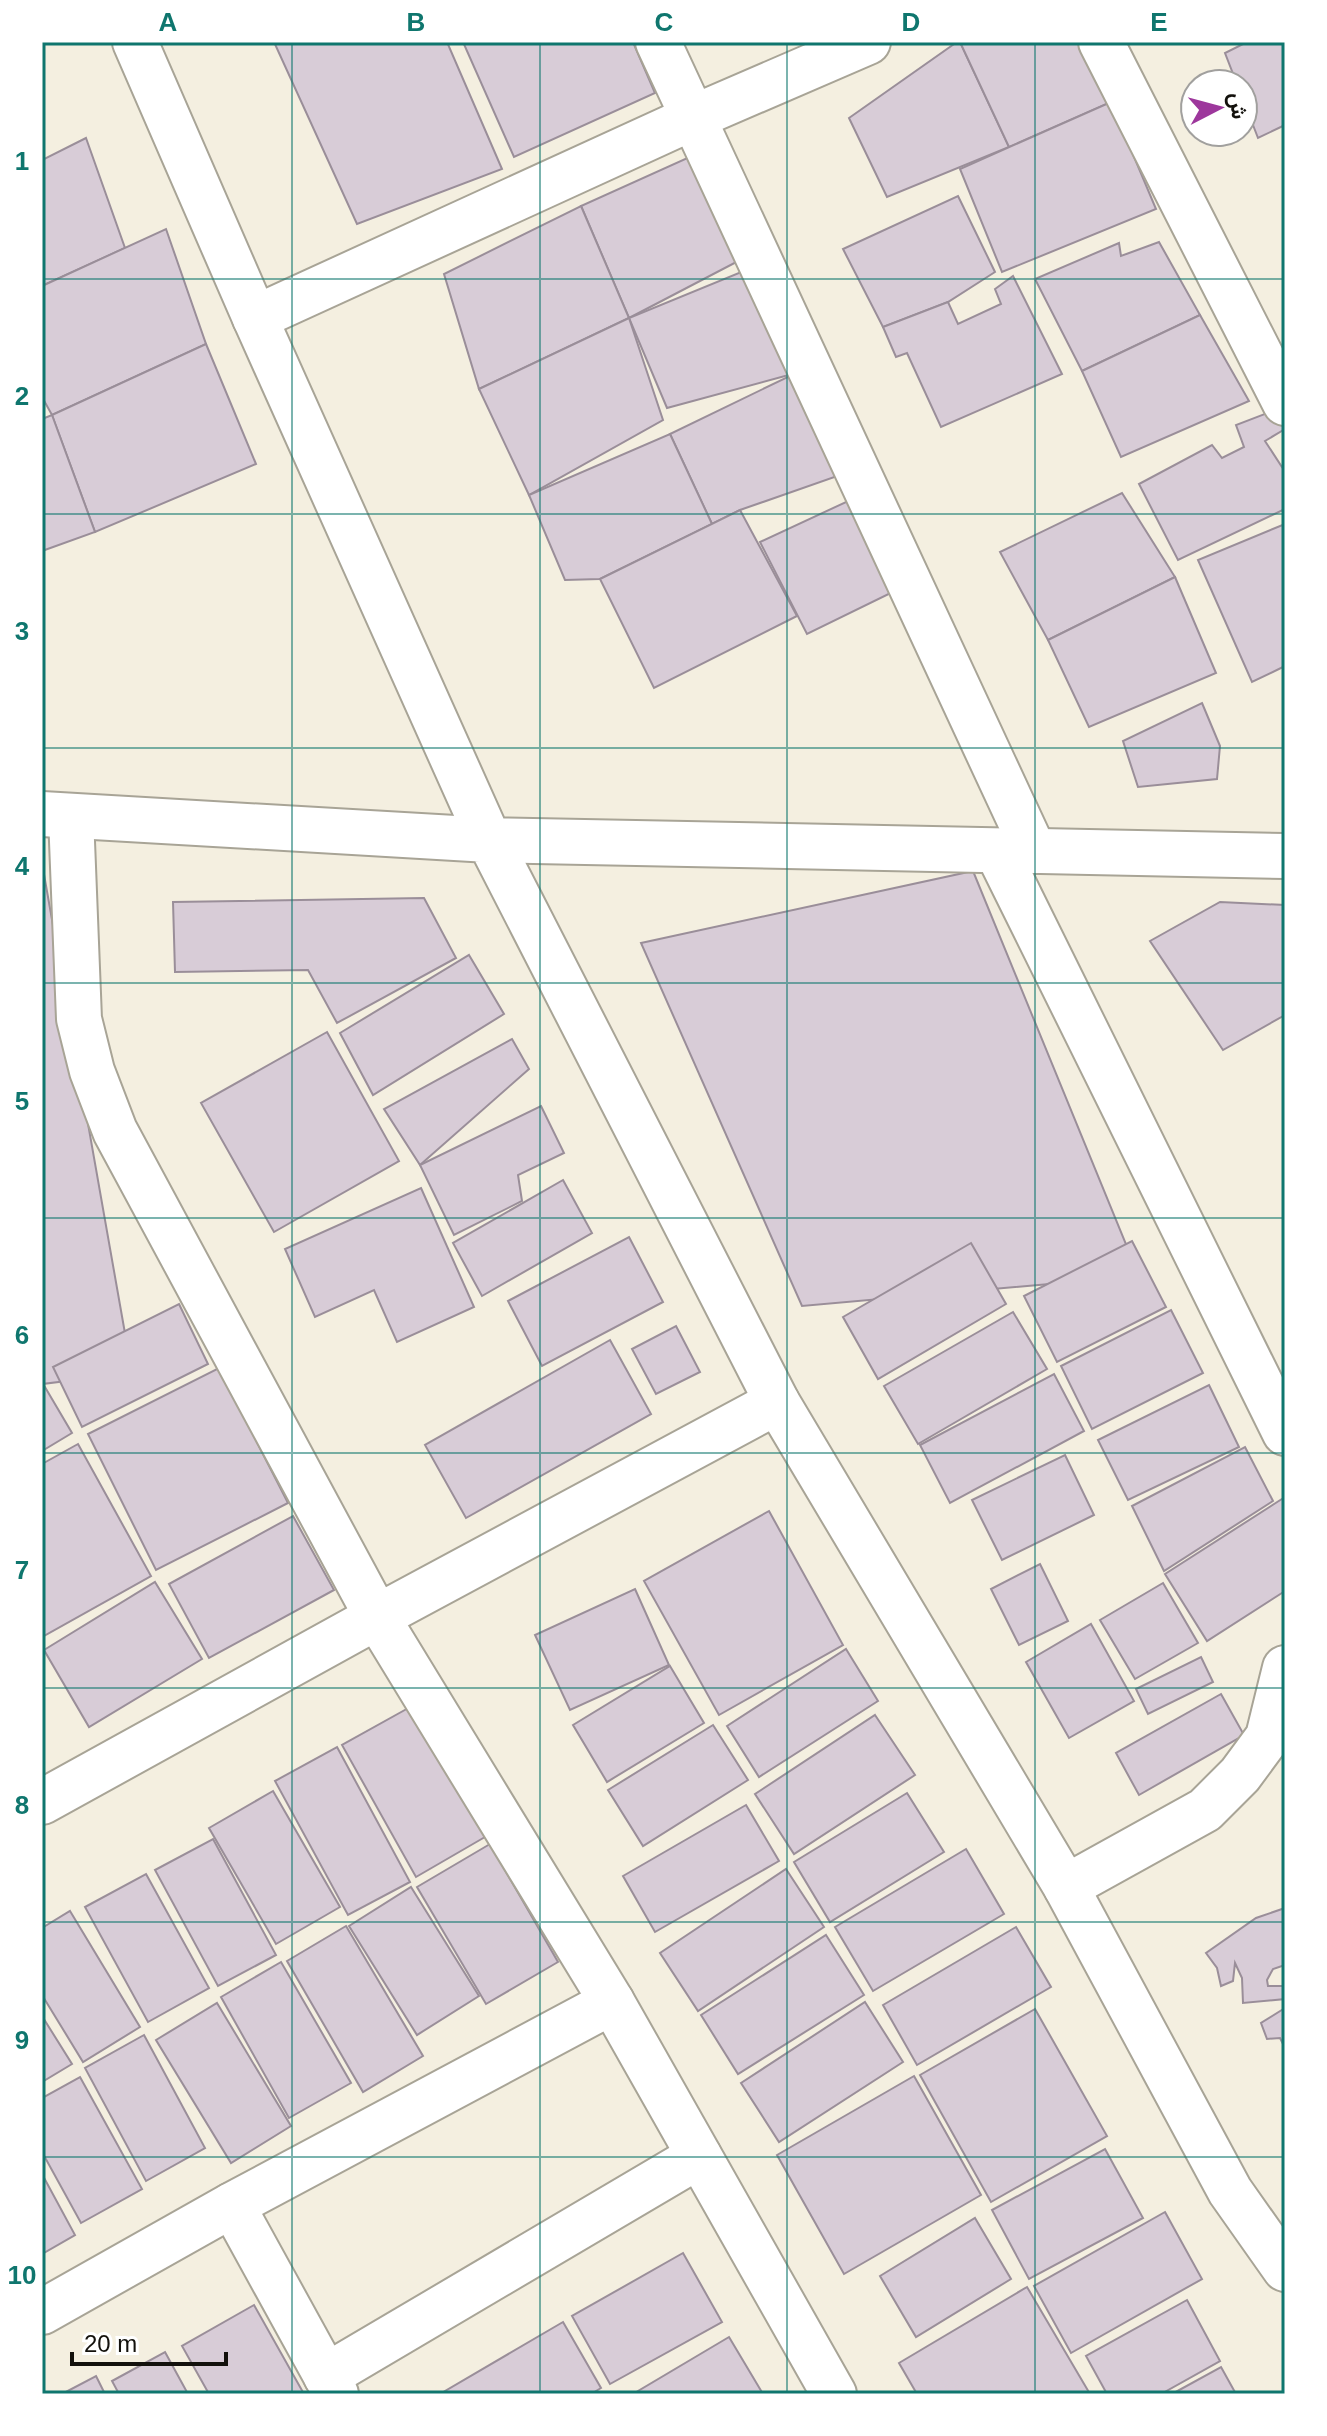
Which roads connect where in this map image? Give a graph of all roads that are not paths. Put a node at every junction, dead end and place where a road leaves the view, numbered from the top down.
1 (135, 42) edge
2 (658, 42) edge
3 (868, 42) edge
4 (1101, 42) edge
5 (692, 118) junction
6 (255, 318) junction
7 (1285, 403) edge
8 (57, 815) edge
9 (489, 840) junction
10 (1016, 851) junction
11 (1285, 856) edge
12 (777, 1402) junction
13 (1285, 1433) edge
14 (377, 1617) junction
15 (1285, 1668) edge
16 (42, 1802) edge
17 (1066, 1887) junction
18 (612, 2002) junction
19 (699, 2156) junction
20 (232, 2205) junction
21 (1285, 2269) edge
22 (42, 2312) edge
23 (331, 2385) edge
24 (834, 2394) edge

1 - 6 street
2 - 5 street
3 - 5 street
4 - 7 street
5 - 6 street
5 - 10 street
6 - 9 street
8 - 9 street
8 - 14 street
9 - 10 street
9 - 12 street
10 - 11 street
10 - 13 street
12 - 14 street
12 - 17 street
14 - 16 street
14 - 18 street
15 - 17 street
17 - 21 street
18 - 19 street
18 - 20 street
19 - 23 street
19 - 24 street
20 - 22 street
20 - 23 street

